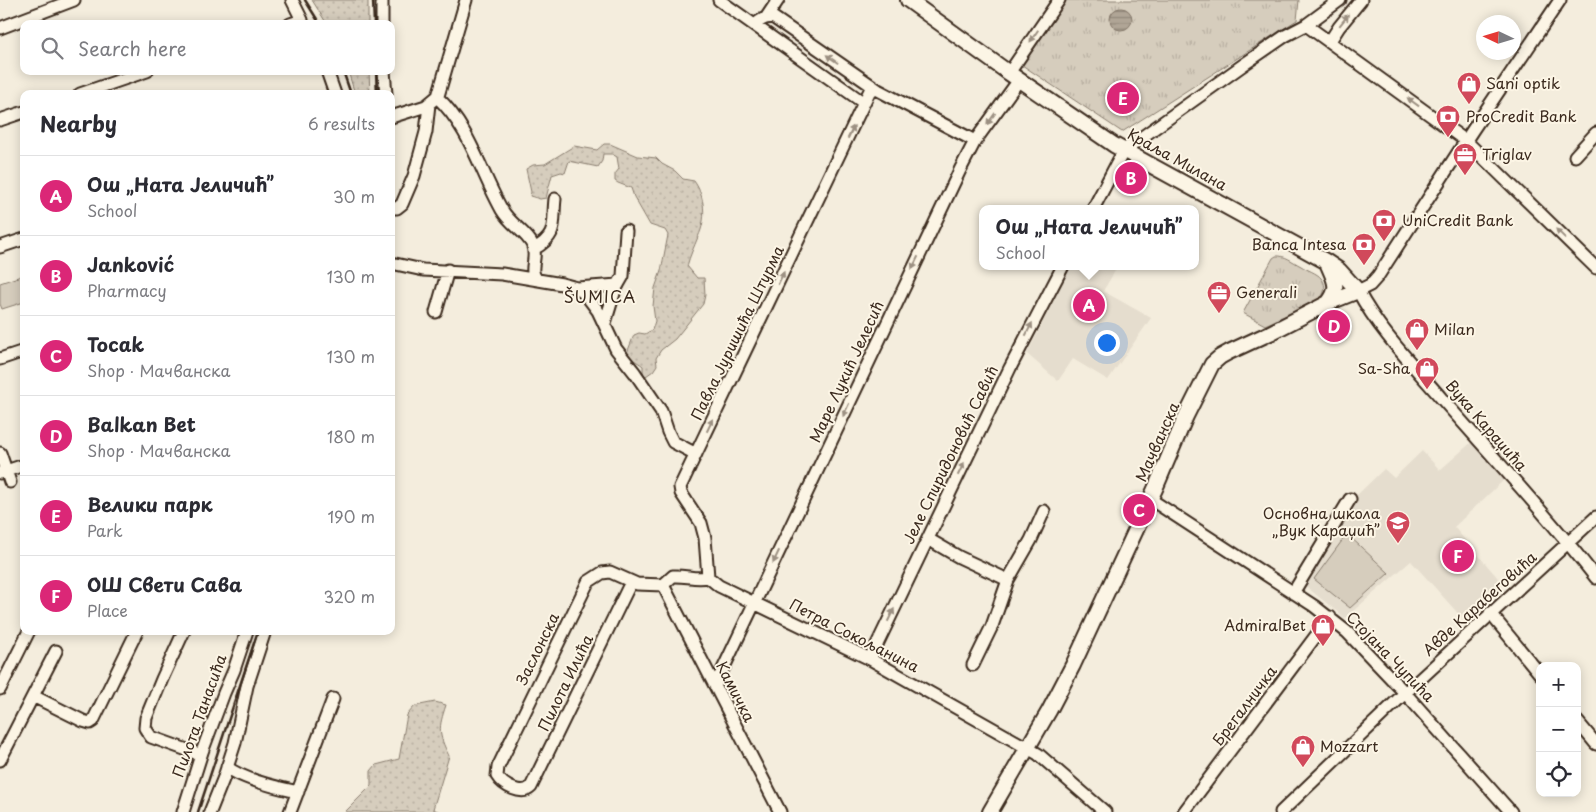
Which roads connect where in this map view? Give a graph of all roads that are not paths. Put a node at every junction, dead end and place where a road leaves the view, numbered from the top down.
1 (74, 0) edge
2 (292, 0) edge
3 (382, 0) edge
4 (466, 0) edge
5 (719, 0) edge
6 (778, 0) edge
7 (908, 0) edge
8 (1059, 0) edge
9 (1340, 0) edge
10 (1360, 0) edge
11 (1560, 0) edge
12 (766, 18) junction
13 (20, 20) edge
14 (21, 20) edge
15 (302, 20) edge
16 (382, 20) edge
17 (1306, 25) junction
18 (755, 26) junction
19 (0, 28) edge
20 (1330, 41) junction
21 (135, 75) edge
22 (328, 75) edge
23 (384, 75) edge
24 (1014, 76) junction
25 (872, 86) junction
26 (92, 90) edge
27 (334, 90) edge
28 (386, 90) edge
29 (433, 101) junction
30 (864, 103) junction
31 (20, 113) edge
32 (395, 116) edge
33 (0, 120) edge
34 (1596, 132) edge
35 (975, 141) junction
36 (1466, 141) junction
37 (1124, 150) junction
38 (1575, 156) dead end
39 (555, 200) dead end
40 (1096, 205) edge
41 (395, 208) edge
42 (626, 231) dead end
43 (20, 240) edge
44 (0, 247) edge
45 (534, 248) junction
46 (1327, 262) junction
47 (395, 264) edge
48 (1596, 268) edge
49 (448, 270) junction
50 (1061, 270) edge
51 (537, 280) junction
52 (618, 285) junction
53 (577, 288) junction
54 (1358, 291) junction
55 (1328, 303) junction
56 (436, 312) dead end
57 (605, 324) junction
58 (20, 352) edge
59 (0, 359) edge
60 (0, 453) edge
61 (696, 454) junction
62 (20, 467) edge
63 (5, 475) edge
64 (1350, 499) dead end
65 (1150, 500) junction
66 (1044, 511) dead end
67 (1596, 517) edge
68 (928, 539) junction
69 (1569, 543) junction
70 (708, 578) junction
71 (1596, 578) edge
72 (1008, 580) junction
73 (631, 582) junction
74 (663, 585) junction
75 (1293, 593) junction
76 (754, 603) junction
77 (1490, 613) junction
78 (1330, 617) junction
79 (27, 635) edge
80 (135, 635) edge
81 (182, 635) edge
82 (246, 635) edge
83 (264, 635) edge
84 (56, 650) dead end
85 (870, 659) junction
86 (973, 665) dead end
87 (1536, 669) edge
88 (715, 686) junction
89 (0, 689) edge
90 (1405, 692) junction
91 (33, 696) junction
92 (333, 699) dead end
93 (1581, 726) edge
94 (1596, 744) edge
95 (1027, 749) junction
96 (201, 755) junction
97 (0, 760) edge
98 (227, 767) junction
99 (298, 792) junction
100 (522, 792) joint
101 (182, 812) edge
102 (210, 812) edge
103 (290, 812) edge
104 (780, 812) edge
105 (990, 812) edge
106 (1105, 812) edge
107 (1184, 812) edge
108 (1282, 812) edge
109 (1511, 812) edge

1 - 14 street
2 - 15 street
3 - 16 street
4 - 29 street
5 - 18 street
6 - 12 street
7 - 24 main road, Краља Милана
8 -> 24 street, Маре Лукић Јелесић
9 - 17 street
20 -> 10 street
11 - 36 street
12 - 18 street
25 -> 12 street
13 - 19 street
17 - 20 street
17 - 37 street
18 - 30 street
36 -> 20 street
21 - 26 street
22 - 27 street
23 - 28 street
24 -> 35 street, Маре Лукић Јелесић
24 - 37 main road, Краља Милана
25 - 30 street, Павла Јуришића Штурма
25 - 35 street
29 - 32 street
29 - 41 street
29 - 45 street
61 -> 30 street, Павла Јуришића Штурма
31 - 33 street
34 - 38 street
35 -> 76 street, Маре Лукић Јелесић
48 -> 36 street
36 - 54 street
37 - 40 street
37 - 46 main road, Краља Милана
39 - 45 street
42 - 52 street
43 - 44 street
45 - 51 street
46 - 54 main road, Краља Милана
46 - 55 main road
47 - 49 street
49 - 51 street
49 - 56 street
68 -> 50 street, Јеле Спиридоновић Савић
51 - 53 street
52 - 53 street
52 - 57 street
53 - 57 street
54 - 55 main road, Мачванска
54 - 69 street, Вука Караџића
55 - 65 main road, Мачванска
57 - 61 street
58 - 59 street
60 - 63 street
61 - 70 street, Павла Јуришића Штурма
62 - 63 street
64 - 75 street
65 - 75 street, Стојана Чупића
65 - 95 main road, Мачванска
66 - 72 street
67 - 69 street, Авде Карабеговића
68 - 72 street
85 -> 68 street, Јеле Спиридоновић Савић
69 - 71 street, Вука Караџића
69 - 77 street, Авде Карабеговића
70 - 74 street, Петра Сокољанина
70 - 76 street, Петра Сокољанина
72 - 86 street
73 - 74 street, Заслонска
73 - 100 street, Пилота Илића
73 - 100 street, Заслонска
74 - 88 street, Камичка
75 - 78 street, Стојана Чупића
76 - 85 street, Петра Сокољанина
76 - 88 street, Маре Лукић Јелесић
77 - 87 street
77 - 90 street, Авде Карабеговића
78 - 90 street, Стојана Чупића
78 - 107 street, Брегалничка
79 - 89 street
80 - 91 street
81 - 96 street
82 - 96 street, Пилота Танасића
83 - 98 street
84 - 91 street
85 - 95 street, Петра Сокољанина
88 - 104 street, Камичка
90 - 108 street, Авде Карабеговића
90 - 109 street, Стојана Чупића
91 - 97 street
92 - 99 street
93 - 94 street
95 - 105 main road, Мачванска
95 - 106 street, Петра Сокољанина
96 - 101 street, Пилота Танасића
98 - 99 street
98 - 102 street
99 - 103 street

